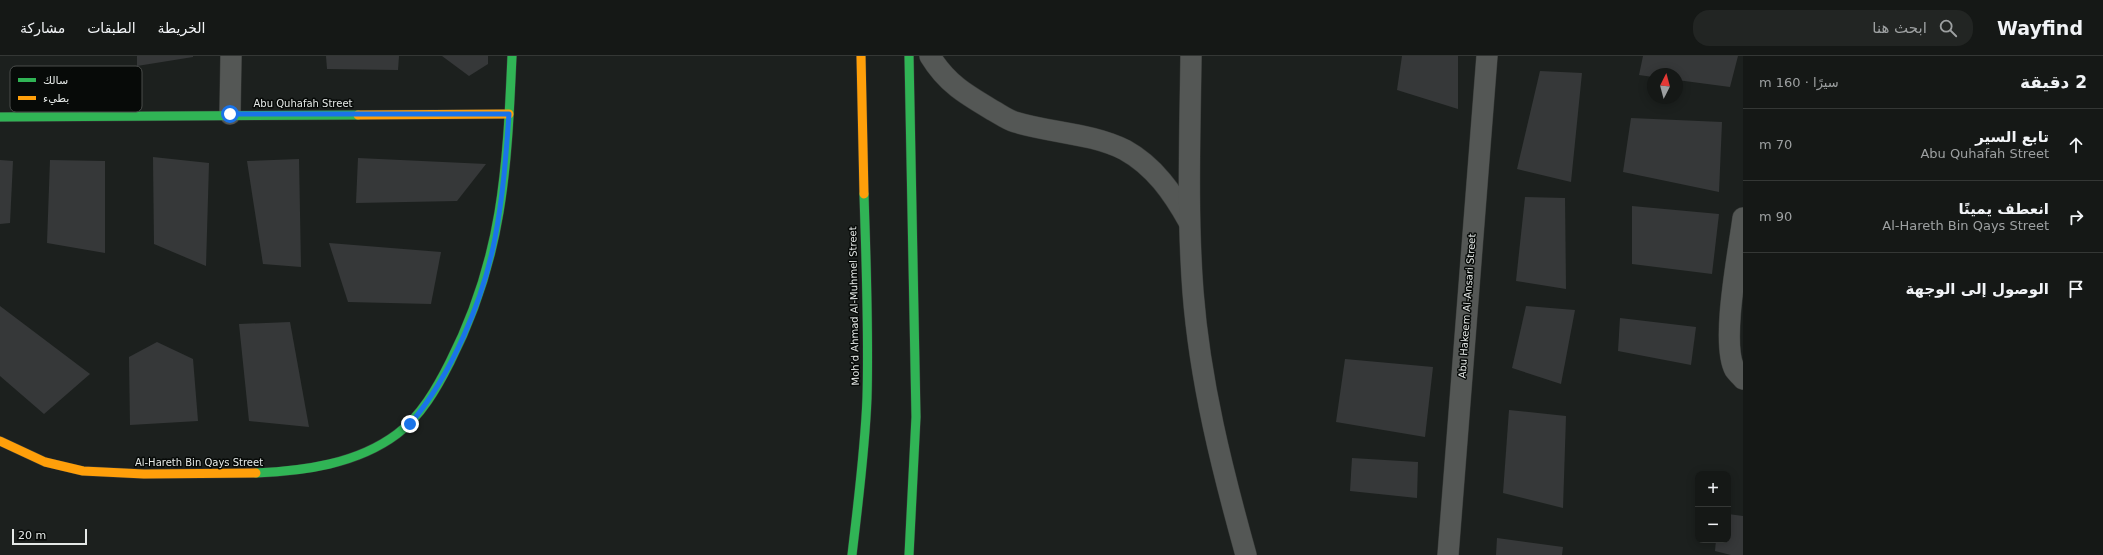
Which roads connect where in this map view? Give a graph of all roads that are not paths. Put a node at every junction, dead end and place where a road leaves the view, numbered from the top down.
1 (231, 56) edge
2 (512, 56) edge
3 (861, 56) edge
4 (908, 56) edge
5 (930, 56) edge
6 (1191, 56) edge
7 (1487, 56) edge
8 (230, 114) junction
9 (509, 114) junction
10 (0, 117) edge
11 (1743, 218) edge
12 (1190, 222) junction
13 (1743, 379) edge
14 (0, 441) edge
15 (852, 555) edge
16 (909, 555) edge
17 (1246, 555) edge
18 (1448, 555) edge

1 - 8 street
2 - 9 street, Al-Hareth Bin Qays Street
3 - 15 street, Moh’d Ahmad Al-Muhmel Street
4 - 16 street
5 - 12 street
6 - 12 street
7 - 18 street, Abu Hakeem Al-Ansari Street
8 - 9 street, Abu Quhafah Street
8 - 10 street, Abu Quhafah Street
9 - 14 street, Al-Hareth Bin Qays Street
11 - 13 street
12 - 17 street

